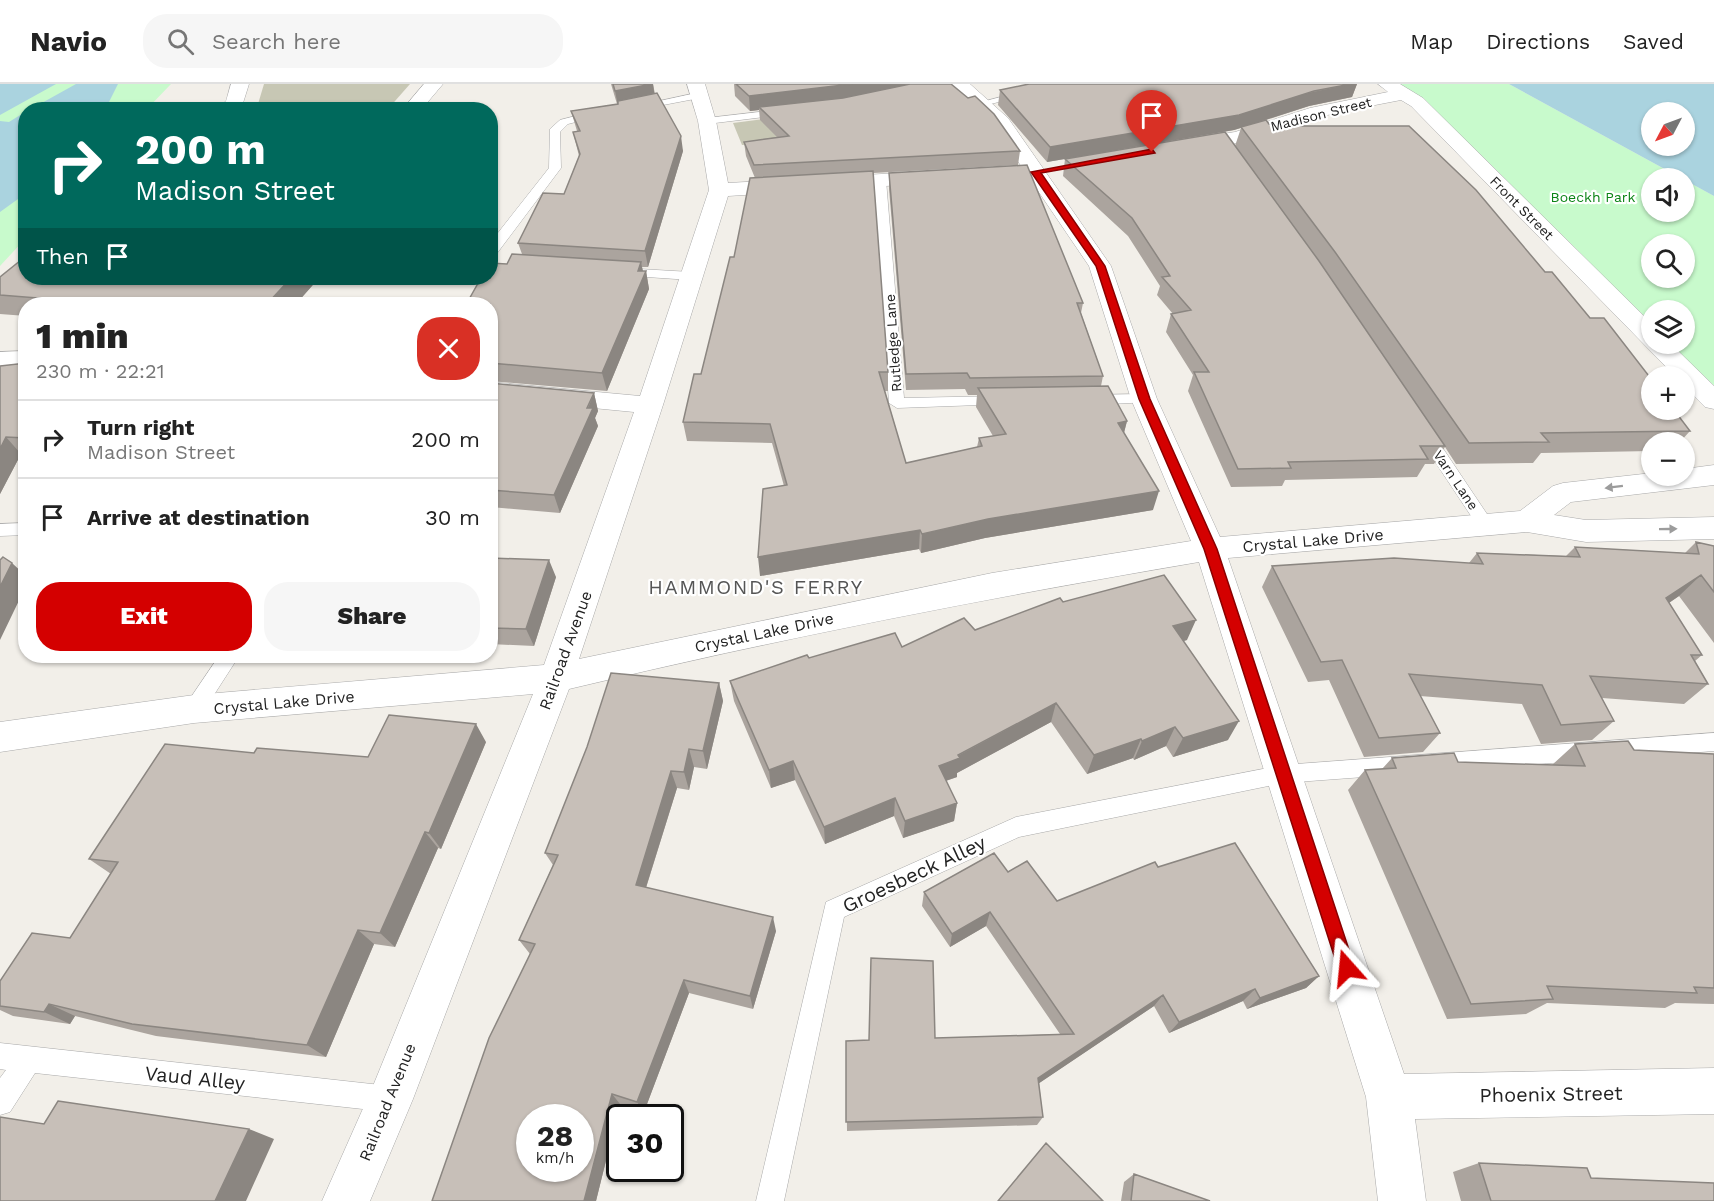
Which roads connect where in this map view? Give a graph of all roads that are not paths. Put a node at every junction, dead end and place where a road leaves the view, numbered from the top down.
1 (240, 84) edge
2 (434, 84) edge
3 (1064, 84) edge
4 (961, 89) edge
5 (1395, 89) edge
6 (701, 100) edge
7 (234, 102) edge
8 (418, 102) edge
9 (798, 111) edge
10 (1298, 136) edge
11 (1428, 136) dead end
12 (1451, 136) junction
13 (1230, 138) junction
14 (1163, 149) edge
15 (1235, 158) edge
16 (958, 176) edge
17 (880, 180) junction
18 (719, 190) junction
19 (498, 243) edge
20 (609, 271) edge
21 (691, 276) junction
22 (1641, 327) edge
23 (1667, 354) edge
24 (18, 359) edge
25 (0, 360) edge
26 (498, 391) edge
27 (1144, 399) junction
28 (1074, 400) edge
29 (1714, 400) edge
30 (1015, 401) edge
31 (650, 405) junction
32 (1419, 425) edge
33 (1714, 475) edge
34 (1527, 520) junction
35 (1485, 524) junction
36 (1714, 528) edge
37 (18, 529) edge
38 (0, 530) edge
39 (1210, 549) junction
40 (224, 663) edge
41 (556, 678) junction
42 (194, 709) junction
43 (0, 737) edge
44 (1714, 742) edge
45 (1283, 774) junction
46 (0, 1056) edge
47 (28, 1060) junction
48 (1714, 1091) edge
49 (1389, 1097) junction
50 (390, 1099) junction
51 (0, 1102) edge
52 (346, 1201) edge
53 (770, 1201) edge
54 (1402, 1201) edge

1 - 7 street
2 - 8 street
3 - 4 lane
4 - 27 street
5 - 12 street, Front Street
5 - 13 street, Madison Street
6 - 9 lane
6 - 18 street, Railroad Avenue
6 - 19 lane
10 - 13 street, Madison Street
11 - 12 street
12 - 22 street, Front Street
13 - 14 street, Madison Street
13 - 15 lane
16 - 17 street
17 - 18 street
17 - 30 lane, Rutledge Lane
18 - 21 street, Railroad Avenue
20 - 21 lane
21 - 31 street, Railroad Avenue
23 - 29 street
24 - 25 street
26 - 31 street
27 - 28 lane
27 - 39 street
31 - 41 street, Railroad Avenue
32 - 35 lane, Varn Lane
33 -> 34 street
34 - 35 street, Crystal Lake Drive
34 -> 36 street, Crystal Lake Drive
35 - 39 street, Crystal Lake Drive
37 - 38 lane
39 - 41 street, Crystal Lake Drive
39 - 45 street
40 - 42 lane
41 - 42 street, Crystal Lake Drive
41 - 50 street, Railroad Avenue
42 - 43 street, Crystal Lake Drive
44 - 45 lane
45 - 49 street
45 - 53 lane, Groesbeck Alley
46 - 47 lane, Vaud Alley
47 - 50 lane, Vaud Alley
47 - 51 lane
48 - 49 street, Phoenix Street
49 - 54 street
50 - 52 street, Railroad Avenue

